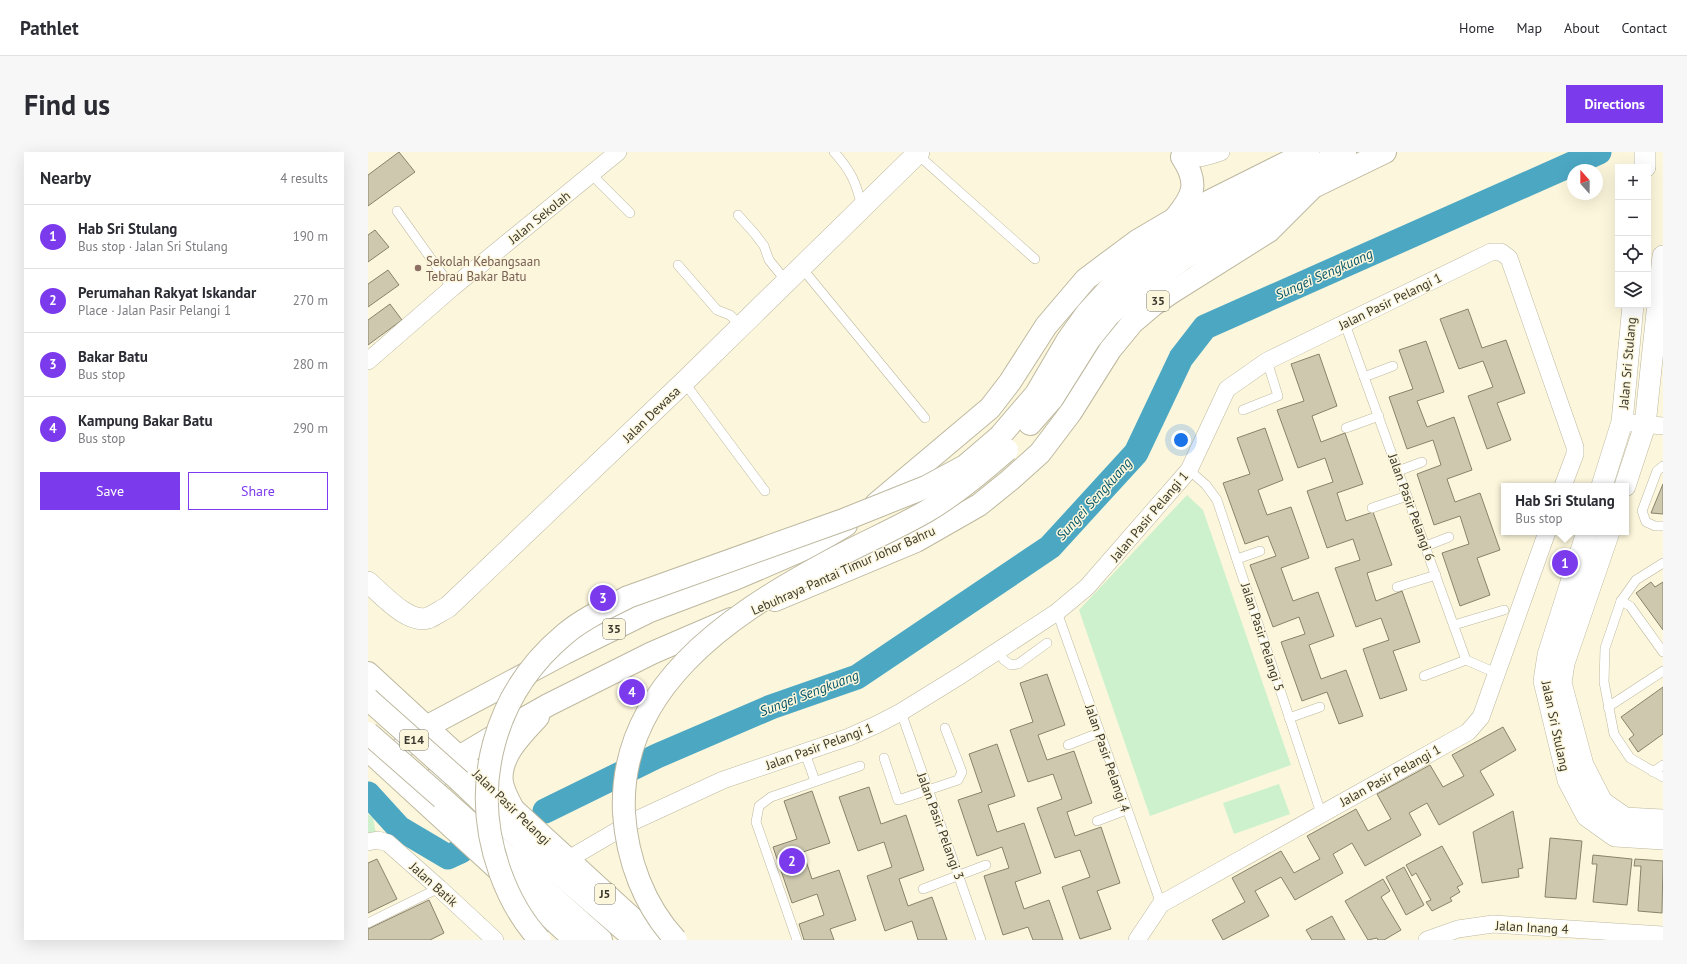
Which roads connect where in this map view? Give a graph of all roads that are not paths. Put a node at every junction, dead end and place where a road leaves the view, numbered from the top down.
1 (618, 152) edge
2 (834, 152) edge
3 (1221, 152) edge
4 (1345, 152) edge
5 (1385, 152) edge
6 (1645, 152) edge
7 (918, 153) edge
8 (1178, 155) edge
9 (1645, 164) edge
10 (1310, 170) edge
11 (591, 174) junction
12 (862, 207) junction
13 (397, 211) dead end
14 (630, 213) dead end
15 (738, 215) dead end
16 (1176, 218) junction
17 (1663, 256) edge
18 (1035, 259) dead end
19 (678, 265) dead end
20 (793, 274) junction
21 (452, 288) junction
22 (1632, 308) edge
23 (1345, 324) junction
24 (741, 326) junction
25 (368, 361) edge
26 (1266, 361) junction
27 (1393, 366) dead end
28 (1364, 377) junction
29 (684, 382) junction
30 (1243, 410) dead end
31 (1378, 416) junction
32 (925, 418) dead end
33 (1622, 422) junction
34 (1654, 426) edge
35 (1346, 428) dead end
36 (1004, 443) junction
37 (938, 452) junction
38 (1422, 462) dead end
39 (1663, 466) edge
40 (1189, 470) junction
41 (1398, 471) junction
42 (1564, 483) edge
43 (1603, 483) edge
44 (1626, 483) edge
45 (765, 491) dead end
46 (1407, 496) junction
47 (979, 506) junction
48 (1372, 508) dead end
49 (1663, 526) edge
50 (1546, 535) edge
51 (1586, 535) edge
52 (1608, 535) edge
53 (1449, 537) dead end
54 (1426, 546) junction
55 (1260, 551) dead end
56 (1237, 559) junction
57 (1663, 563) edge
58 (1436, 575) junction
59 (368, 582) edge
60 (1398, 588) dead end
61 (1621, 601) junction
62 (1504, 610) dead end
63 (1057, 612) junction
64 (1454, 625) junction
65 (1047, 644) dead end
66 (998, 651) junction
67 (1663, 652) edge
68 (1466, 660) junction
69 (1663, 671) edge
70 (368, 673) edge
71 (1496, 673) junction
72 (1424, 676) dead end
73 (368, 699) edge
74 (548, 705) junction
75 (1320, 707) dead end
76 (1608, 707) junction
77 (900, 712) junction
78 (1289, 718) junction
79 (426, 727) junction
80 (945, 728) dead end
81 (368, 733) edge
82 (1099, 733) junction
83 (1068, 745) dead end
84 (805, 753) junction
85 (376, 757) edge
86 (459, 757) junction
87 (884, 758) dead end
88 (1663, 765) edge
89 (860, 766) dead end
90 (1654, 772) junction
91 (1663, 777) edge
92 (815, 781) junction
93 (928, 790) junction
94 (418, 795) junction
95 (513, 809) junction
96 (1126, 810) junction
97 (1321, 813) junction
98 (1663, 820) edge
99 (1097, 821) dead end
100 (1663, 839) edge
101 (368, 842) edge
102 (561, 853) junction
103 (986, 865) dead end
104 (959, 875) junction
105 (439, 888) junction
106 (923, 889) dead end
107 (1161, 904) junction
108 (368, 923) edge
109 (1609, 935) edge
110 (1663, 935) edge
111 (491, 939) edge
112 (540, 940) edge
113 (575, 940) edge
114 (601, 940) edge
115 (636, 940) edge
116 (656, 940) edge
117 (676, 940) edge
118 (797, 940) edge
119 (982, 940) edge
120 (1137, 940) edge
121 (1427, 940) edge

1 - 11 street, Jalan Sekolah
2 - 12 lane
3 - 8 street
4 - 10 main road, Lebuhraya Pantai Timur Johor Bahru / 35
5 - 10 main road, Lebuhraya Pantai Timur Johor Bahru / 35
6 - 9 street
7 - 12 street, Jalan Dewasa
7 - 18 lane
8 - 16 main road
10 - 16 main road, Lebuhraya Pantai Timur Johor Bahru / 35
10 - 36 main road
10 - 47 main road, Lebuhraya Pantai Timur Johor Bahru / 35
11 - 14 lane
11 - 21 street, Jalan Sekolah
12 - 20 street, Jalan Dewasa
13 - 21 lane
15 - 20 lane
16 - 37 main road, Lebuhraya Pantai Timur Johor Bahru / 35
17 - 34 street, Jalan Sri Stulang
19 - 24 lane
20 - 24 street, Jalan Dewasa
20 - 32 lane
21 - 25 street, Jalan Sekolah
22 - 33 street, Jalan Sri Stulang
23 - 26 street, Jalan Pasir Pelangi 1
23 - 28 lane, Jalan Pasir Pelangi 6
23 - 42 street, Jalan Pasir Pelangi 1
24 - 29 street, Jalan Dewasa
26 - 30 lane
26 - 40 street, Jalan Pasir Pelangi 1
27 - 28 lane
28 - 31 lane, Jalan Pasir Pelangi 6
29 - 45 lane
29 - 59 street, Jalan Dewasa
31 - 35 lane
31 - 41 lane, Jalan Pasir Pelangi 6
33 - 34 street, Jalan Sri Stulang
33 - 43 street, Jalan Sri Stulang
34 - 44 street, Jalan Sri Stulang
36 - 112 main road, bridge
36 - 117 main road, bridge
37 - 47 main road, 35
37 - 79 main road, Lebuhraya Pantai Timur Johor Bahru / 35
38 - 41 lane
39 - 49 lane
40 - 56 lane, Jalan Pasir Pelangi 5
40 - 63 street, Jalan Pasir Pelangi 1
41 - 46 lane, Jalan Pasir Pelangi 6
46 - 48 lane
46 - 54 lane, Jalan Pasir Pelangi 6
47 - 74 main road, Lebuhraya Pantai Timur Johor Bahru / 35
50 - 71 street, Jalan Pasir Pelangi 1
51 - 100 street, Jalan Sri Stulang
52 - 98 street, Jalan Sri Stulang
53 - 54 lane
54 - 58 lane, Jalan Pasir Pelangi 6
55 - 56 lane
56 - 78 lane, Jalan Pasir Pelangi 5
57 - 61 lane
58 - 60 lane
58 - 64 lane, Jalan Pasir Pelangi 6
61 - 67 lane
61 - 76 lane
62 - 64 lane
63 - 66 street, Jalan Pasir Pelangi 1
63 - 82 lane, Jalan Pasir Pelangi 4
64 - 68 lane, Jalan Pasir Pelangi 6
65 - 66 lane
66 - 77 street, Jalan Pasir Pelangi 1
68 - 71 lane
68 - 72 lane
69 - 76 lane
70 - 79 main road, Jalan Pasir Pelangi / J5
71 - 97 street, Jalan Pasir Pelangi 1
73 - 115 main road, E14, bridge
74 - 86 main road, Lebuhraya Pantai Timur Johor Bahru / 35
74 - 95 main road
75 - 78 lane
76 - 90 lane
77 - 84 street, Jalan Pasir Pelangi 1
77 - 93 lane, Jalan Pasir Pelangi 3
78 - 97 lane, Jalan Pasir Pelangi 5
79 - 85 main road, Lebuhraya Pantai Timur Johor Bahru / 35
79 - 86 main road, Jalan Pasir Pelangi / J5
80 - 93 lane
81 - 114 main road, E14, bridge
82 - 83 lane
82 - 96 lane, Jalan Pasir Pelangi 4
84 - 92 lane
84 - 102 street, Jalan Pasir Pelangi 1
85 - 94 main road
86 - 94 main road, Lebuhraya Pantai Timur Johor Bahru / 35
86 - 95 main road, Jalan Pasir Pelangi / J5
87 - 93 lane
88 - 90 lane
89 - 92 lane
90 - 91 lane
92 - 118 lane
93 - 104 lane, Jalan Pasir Pelangi 3
94 - 113 main road, bridge
95 - 102 main road, Jalan Pasir Pelangi / J5
96 - 99 lane
96 - 107 lane, Jalan Pasir Pelangi 4
97 - 107 street, Jalan Pasir Pelangi 1
101 - 105 street, Jalan Batik
102 - 116 main road, Jalan Pasir Pelangi / J5
103 - 104 lane
104 - 106 lane
104 - 119 lane, Jalan Pasir Pelangi 3
105 - 108 lane
105 - 111 street, Jalan Batik
107 - 120 street, Jalan Pasir Pelangi 1
109 - 110 street, Jalan Inang 4
109 - 121 street, Jalan Inang 4

